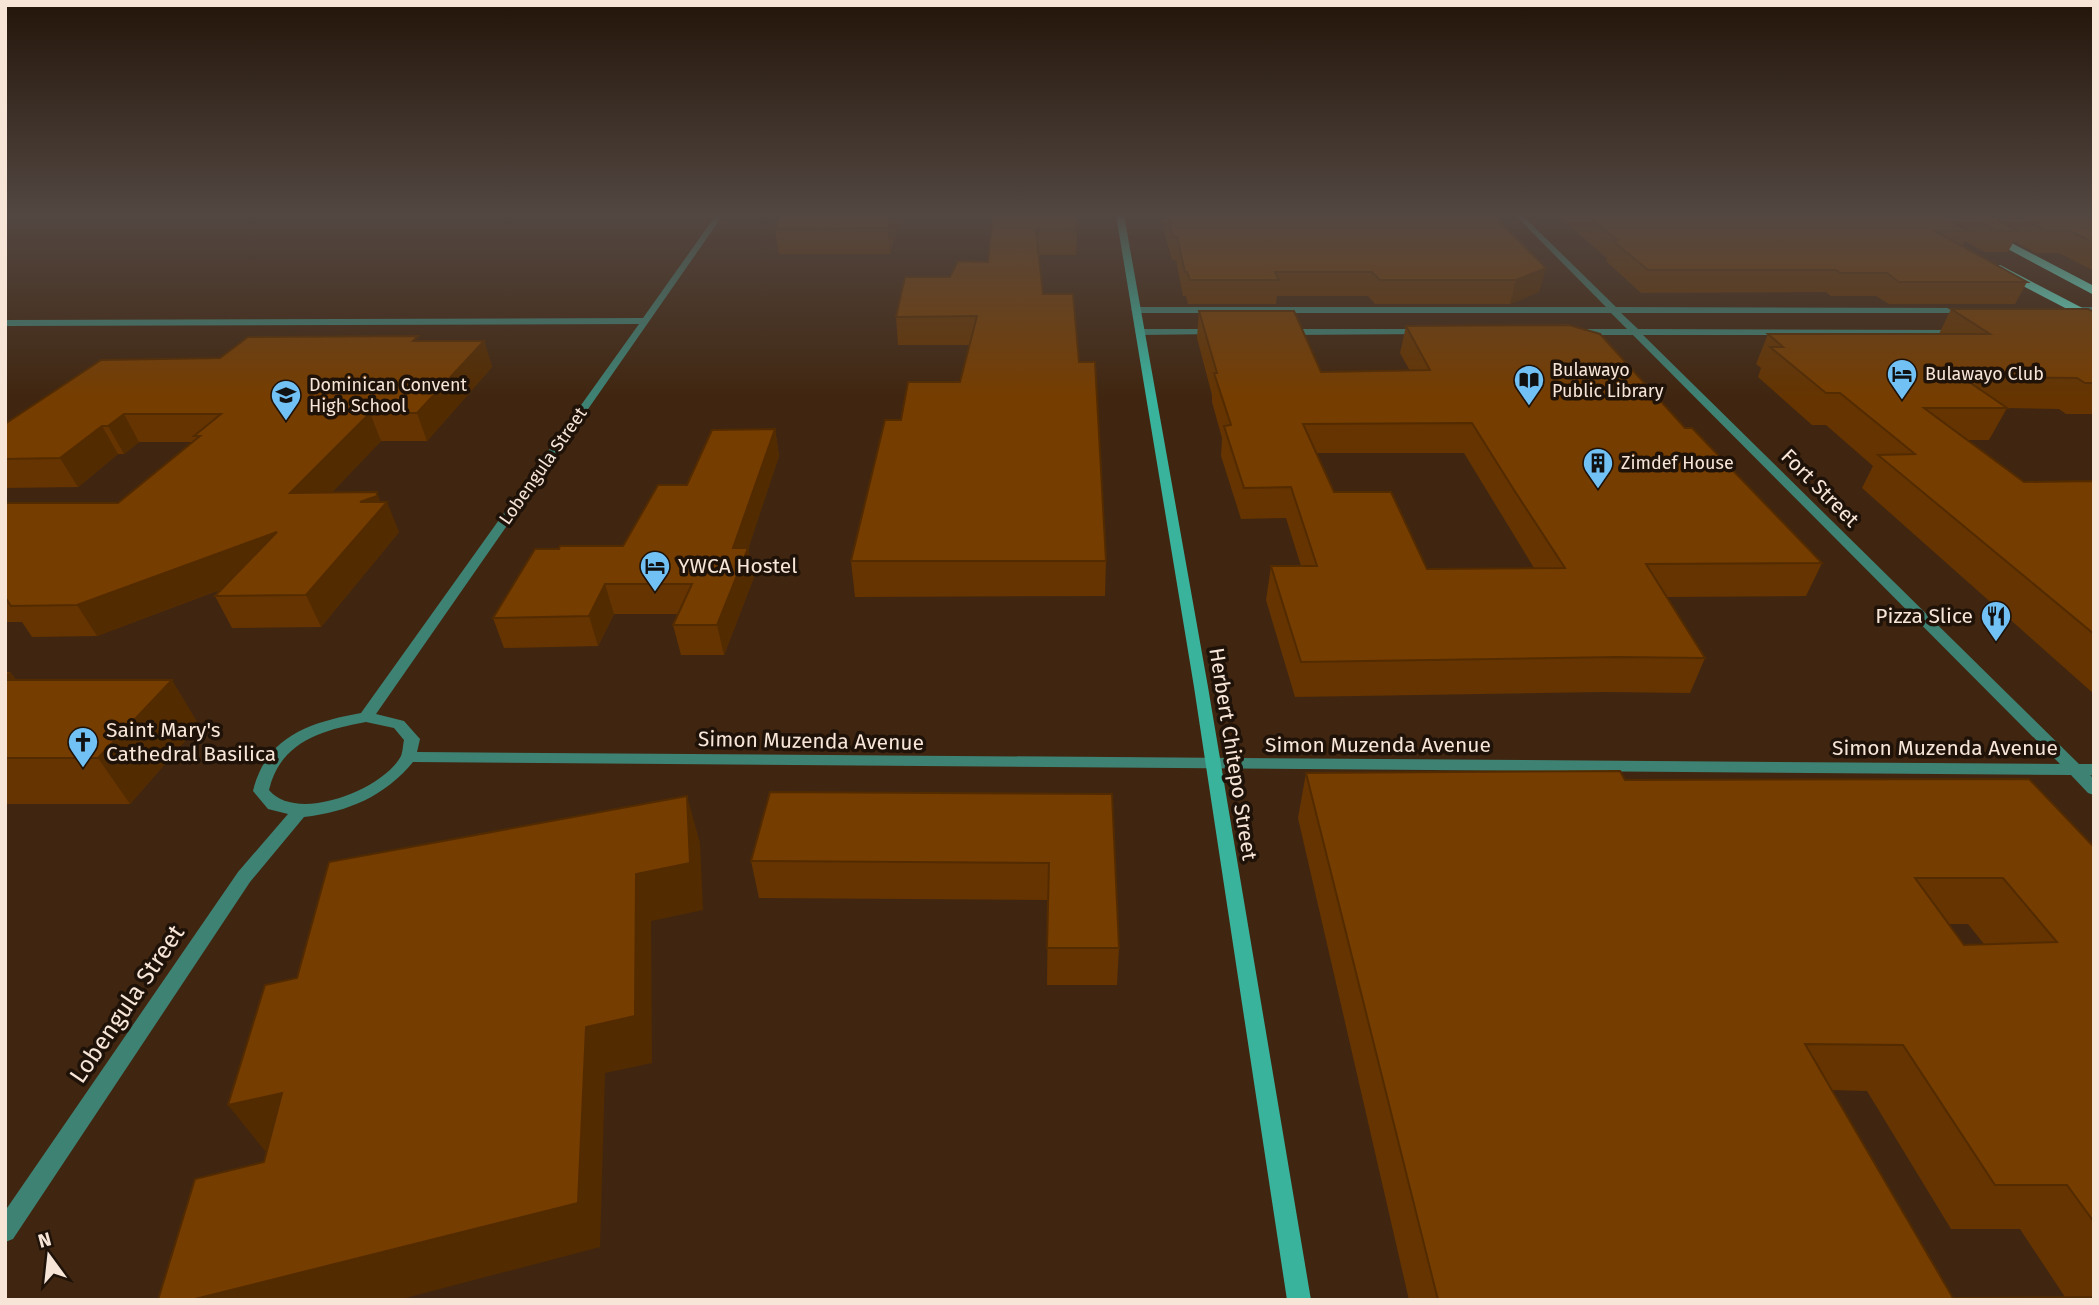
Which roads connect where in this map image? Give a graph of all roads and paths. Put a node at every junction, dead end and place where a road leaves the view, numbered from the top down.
1 (677, 276) edge
2 (1130, 276) edge
3 (1580, 276) edge
4 (2014, 276) edge
5 (2065, 276) edge
6 (2094, 291) edge
7 (1135, 310) junction
8 (1614, 310) junction
9 (1983, 310) edge
10 (2050, 310) edge
11 (2076, 310) junction
12 (2094, 310) edge
13 (2094, 320) edge
14 (646, 321) junction
15 (5, 323) edge
16 (1140, 332) junction
17 (1231, 332) edge
18 (1272, 332) edge
19 (1436, 332) edge
20 (1559, 332) edge
21 (1636, 332) junction
22 (1964, 332) edge
23 (366, 717) junction
24 (410, 757) junction
25 (1214, 765) junction
26 (2075, 770) junction
27 (2094, 770) edge
28 (2094, 789) edge
29 (299, 811) junction
30 (5, 1231) edge
31 (1299, 1300) edge

1 - 14 street, Lobengula Street
2 - 7 street, Herbert Chitepo Street
3 - 8 street, Fort Street
4 - 11 highway
5 - 6 highway
7 - 8 street
7 - 16 street, Herbert Chitepo Street
8 - 9 street
8 - 21 street, Fort Street
10 - 11 street
11 - 12 street
11 - 13 highway
14 - 15 street
14 - 23 street, Lobengula Street
16 - 17 street
16 - 25 street, Herbert Chitepo Street
18 - 19 street
20 - 21 street
21 - 22 street
21 - 26 street, Fort Street
23 - 24 street
23 - 29 street
24 - 25 street, Simon Muzenda Avenue
24 - 29 street
25 - 26 street, Simon Muzenda Avenue
25 - 31 street, Herbert Chitepo Street
26 - 27 street, Simon Muzenda Avenue
26 - 28 street, Fort Street
29 - 30 street, Lobengula Street

